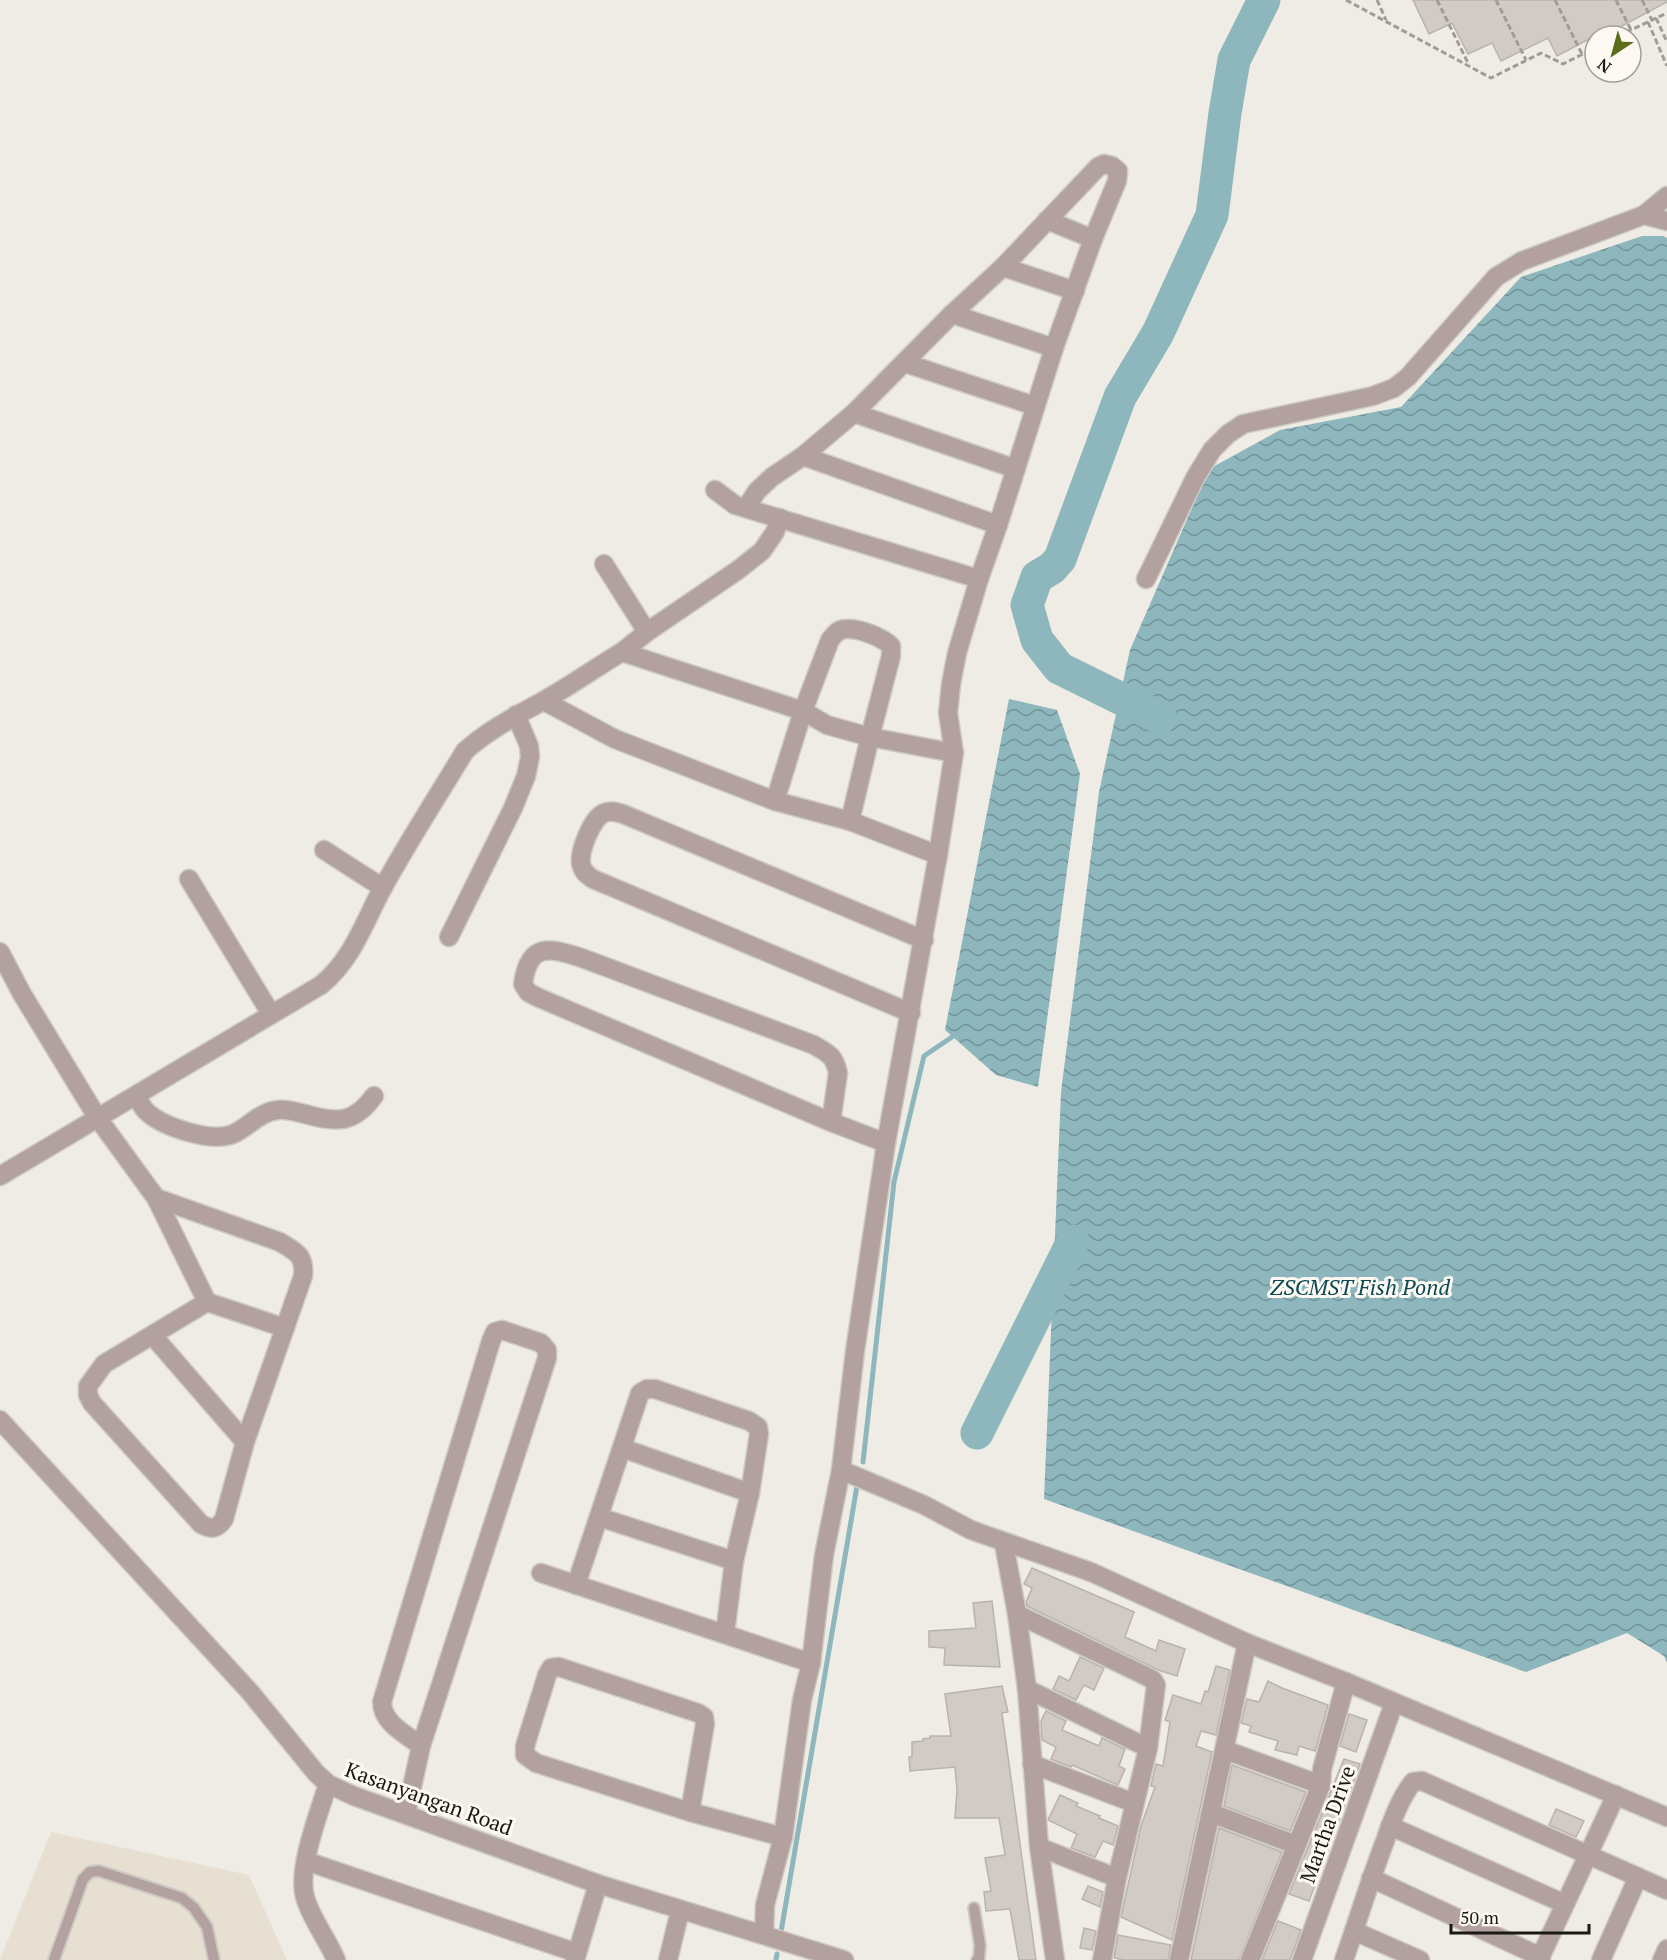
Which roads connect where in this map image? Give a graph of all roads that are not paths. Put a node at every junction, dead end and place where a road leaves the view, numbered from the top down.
1 (1667, 196) edge
2 (1644, 215) junction
3 (1047, 220) junction
4 (1667, 221) edge
5 (1093, 239) junction
6 (1003, 267) junction
7 (1075, 291) junction
8 (952, 314) junction
9 (1054, 348) junction
10 (905, 363) junction
11 (1035, 406) junction
12 (854, 413) junction
13 (803, 456) junction
14 (1016, 470) junction
15 (715, 490) dead end
16 (746, 508) junction
17 (780, 518) junction
18 (998, 525) junction
19 (604, 564) dead end
20 (979, 579) junction
21 (1146, 579) dead end
22 (647, 632) junction
23 (622, 652) junction
24 (544, 701) junction
25 (803, 711) junction
26 (516, 715) junction
27 (870, 737) junction
28 (954, 753) junction
29 (775, 801) junction
30 (850, 821) junction
31 (324, 850) dead end
32 (938, 855) junction
33 (189, 879) dead end
34 (383, 888) junction
35 (449, 937) dead end
36 (924, 940) junction
37 (0, 952) edge
38 (271, 1014) junction
39 (911, 1014) junction
40 (136, 1096) junction
41 (374, 1096) dead end
42 (97, 1117) junction
43 (831, 1122) junction
44 (886, 1143) junction
45 (0, 1176) edge
46 (156, 1198) junction
47 (207, 1302) junction
48 (285, 1328) junction
49 (153, 1335) junction
50 (0, 1420) edge
51 (245, 1442) junction
52 (622, 1448) junction
53 (841, 1470) junction
54 (750, 1493) junction
55 (599, 1517) junction
56 (1004, 1544) junction
57 (734, 1561) junction
58 (541, 1573) dead end
59 (576, 1585) junction
60 (1017, 1614) junction
61 (725, 1634) junction
62 (1247, 1643) junction
63 (811, 1663) junction
64 (1346, 1682) junction
65 (1027, 1689) junction
66 (1394, 1703) junction
67 (421, 1746) junction
68 (1148, 1748) junction
69 (1225, 1750) junction
70 (1032, 1764) junction
71 (328, 1784) junction
72 (1321, 1785) junction
73 (1616, 1795) junction
74 (1134, 1803) junction
75 (690, 1812) junction
76 (1211, 1813) junction
77 (406, 1814) junction
78 (1667, 1817) edge
79 (1390, 1826) junction
80 (783, 1837) junction
81 (1296, 1845) junction
82 (1039, 1847) junction
83 (1587, 1854) junction
84 (306, 1861) junction
85 (1638, 1877) junction
86 (1117, 1878) junction
87 (1371, 1878) junction
88 (598, 1884) junction
89 (1667, 1890) edge
90 (1565, 1904) junction
91 (974, 1908) dead end
92 (680, 1911) junction
93 (1354, 1931) junction
94 (764, 1934) junction
95 (1667, 1949) edge
96 (576, 1957) edge
97 (340, 1958) edge
98 (1540, 1958) edge
99 (54, 1960) edge
100 (214, 1960) edge
101 (668, 1960) edge
102 (844, 1960) edge
103 (977, 1960) edge
104 (1055, 1960) edge
105 (1102, 1960) edge
106 (1179, 1960) edge
107 (1250, 1960) edge
108 (1302, 1960) edge
109 (1344, 1960) edge
110 (1420, 1960) edge
111 (1601, 1960) edge
112 (1662, 1960) edge

1 - 2 street
2 - 4 street
2 - 21 street
3 - 5 street
3 - 5 street
3 - 6 street
5 - 7 street
6 - 7 street
6 - 8 street
7 - 9 street
8 - 9 street
8 - 10 street
9 - 11 street
10 - 11 street
10 - 12 street
11 - 14 street
12 - 13 street
12 - 14 street
13 - 16 street
13 - 18 street
14 - 18 street
15 - 16 street
16 - 17 street
17 - 20 street
17 - 22 street
18 - 20 street
19 - 22 street
20 - 28 street
22 - 23 street
23 - 24 street
23 - 25 street
24 - 26 street
24 - 29 street
25 - 27 street
25 - 27 street
25 - 29 street
26 - 34 street
26 - 35 street
27 - 28 street
27 - 30 street
28 - 32 street
29 - 30 street
30 - 32 street
31 - 34 street
32 - 36 street
33 - 38 street
34 - 38 street
36 - 39 street
36 - 39 street
37 - 42 street
38 - 40 street
39 - 44 street
40 - 41 street
40 - 42 street
42 - 45 street
42 - 46 street
43 - 43 street
43 - 44 street
44 - 53 street
46 - 47 street
46 - 48 street
47 - 48 street
47 - 49 street
48 - 51 street
49 - 51 street
49 - 51 street
50 - 71 street, Kasanyangan Road
52 - 54 street
52 - 54 street
52 - 55 street
53 - 56 street
53 - 63 street
54 - 57 street
55 - 57 street
55 - 59 street
56 - 60 street
56 - 62 street
57 - 61 street
58 - 59 street
59 - 61 street
60 - 65 street
60 - 68 street
61 - 63 street
62 - 64 street
62 - 69 street
63 - 80 street
64 - 66 street
64 - 72 street
65 - 68 street
65 - 70 street
66 - 73 street
66 - 108 street, Martha Drive
67 - 67 street
67 - 77 street
68 - 74 street
69 - 72 street
69 - 76 street
70 - 74 street
70 - 82 street
71 - 77 street, Kasanyangan Road
71 - 84 street
72 - 81 street
73 - 78 street
73 - 83 street
74 - 86 street
75 - 75 street
75 - 80 street
76 - 81 street
76 - 106 street
77 - 88 street, Kasanyangan Road
79 - 83 street
79 - 87 street
79 - 90 street
80 - 94 street
81 - 107 street
82 - 86 street
82 - 104 street
83 - 85 street
83 - 90 street
84 - 96 street
84 - 97 street
85 - 89 street
85 - 111 street
86 - 105 street
87 - 93 street
87 - 98 street
88 - 92 street, Kasanyangan Road
88 - 96 street
90 - 98 street
91 - 103 lane
92 - 94 street, Kasanyangan Road
92 - 101 street
93 - 109 street
93 - 110 street
94 - 102 street, Kasanyangan Road
95 - 112 street
99 - 100 lane

